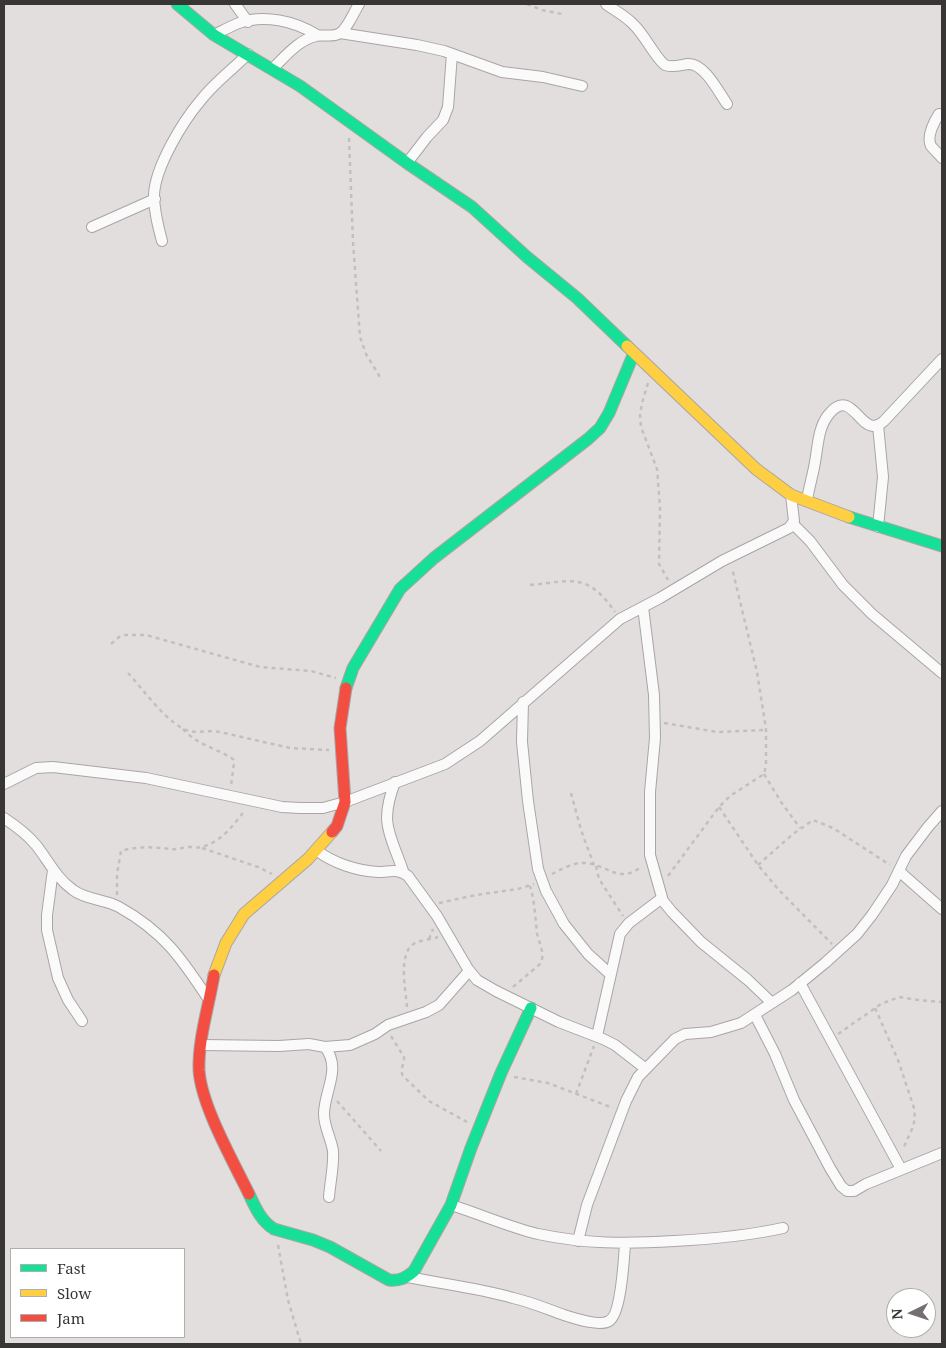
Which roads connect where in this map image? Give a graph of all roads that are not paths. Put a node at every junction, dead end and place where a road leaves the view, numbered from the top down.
1 (177, 4) edge
2 (235, 4) edge
3 (360, 4) edge
4 (606, 4) edge
5 (248, 22) junction
6 (340, 33) junction
7 (214, 35) junction
8 (317, 35) junction
9 (248, 54) junction
10 (452, 54) junction
11 (272, 69) junction
12 (582, 86) dead end
13 (727, 104) dead end
14 (939, 114) dead end
15 (942, 158) edge
16 (407, 164) junction
17 (155, 199) junction
18 (92, 226) dead end
19 (162, 241) dead end
20 (634, 353) junction
21 (942, 359) edge
22 (878, 425) junction
23 (791, 495) junction
24 (807, 500) junction
25 (793, 524) junction
26 (878, 526) junction
27 (942, 546) edge
28 (643, 607) junction
29 (942, 673) edge
30 (523, 702) junction
31 (395, 782) junction
32 (4, 784) edge
33 (346, 802) junction
34 (942, 811) edge
35 (4, 818) edge
36 (316, 850) junction
37 (53, 870) junction
38 (403, 871) junction
39 (900, 872) junction
40 (662, 898) junction
41 (942, 909) edge
42 (469, 971) junction
43 (610, 974) junction
44 (800, 983) junction
45 (209, 1000) junction
46 (772, 1003) junction
47 (530, 1008) junction
48 (755, 1015) junction
49 (82, 1021) dead end
50 (597, 1036) junction
51 (201, 1045) junction
52 (326, 1047) junction
53 (646, 1069) junction
54 (942, 1153) edge
55 (899, 1166) junction
56 (329, 1197) dead end
57 (451, 1205) junction
58 (783, 1228) dead end
59 (578, 1241) junction
60 (625, 1244) junction
61 (408, 1277) junction

1 - 7 street
2 - 5 street
3 - 6 street
4 - 13 street
5 - 7 street
5 - 8 street
6 - 8 street
6 - 10 street
7 - 9 street
8 - 11 street
9 - 11 street
9 - 17 street
10 - 12 street
10 - 16 street
11 - 16 street
14 - 15 street
16 - 20 street
17 - 18 street
17 - 19 street
20 - 23 street
20 - 33 street
21 - 22 street
22 - 24 street
22 - 26 street
23 - 24 street
23 - 25 street
24 - 26 street
25 - 28 street
25 - 29 street
26 - 27 street
28 - 30 street
28 - 40 street
30 - 31 street
30 - 43 street
31 - 33 street
31 - 38 street
32 - 33 street
33 - 36 street
34 - 39 street
35 - 37 street
36 - 38 street
36 - 45 street
37 - 45 street
37 - 49 street
38 - 42 street
39 - 41 street
39 - 44 street
40 - 43 street
40 - 46 street
42 - 47 street
42 - 52 street
43 - 50 street
44 - 46 street
44 - 55 street
45 - 51 street
46 - 48 street
47 - 50 street
47 - 57 street
48 - 53 street
48 - 55 street
50 - 53 street
51 - 52 street
51 - 61 street
52 - 56 street
53 - 59 street
54 - 55 street
57 - 59 street
57 - 61 street
58 - 60 street
59 - 60 street
60 - 61 street

